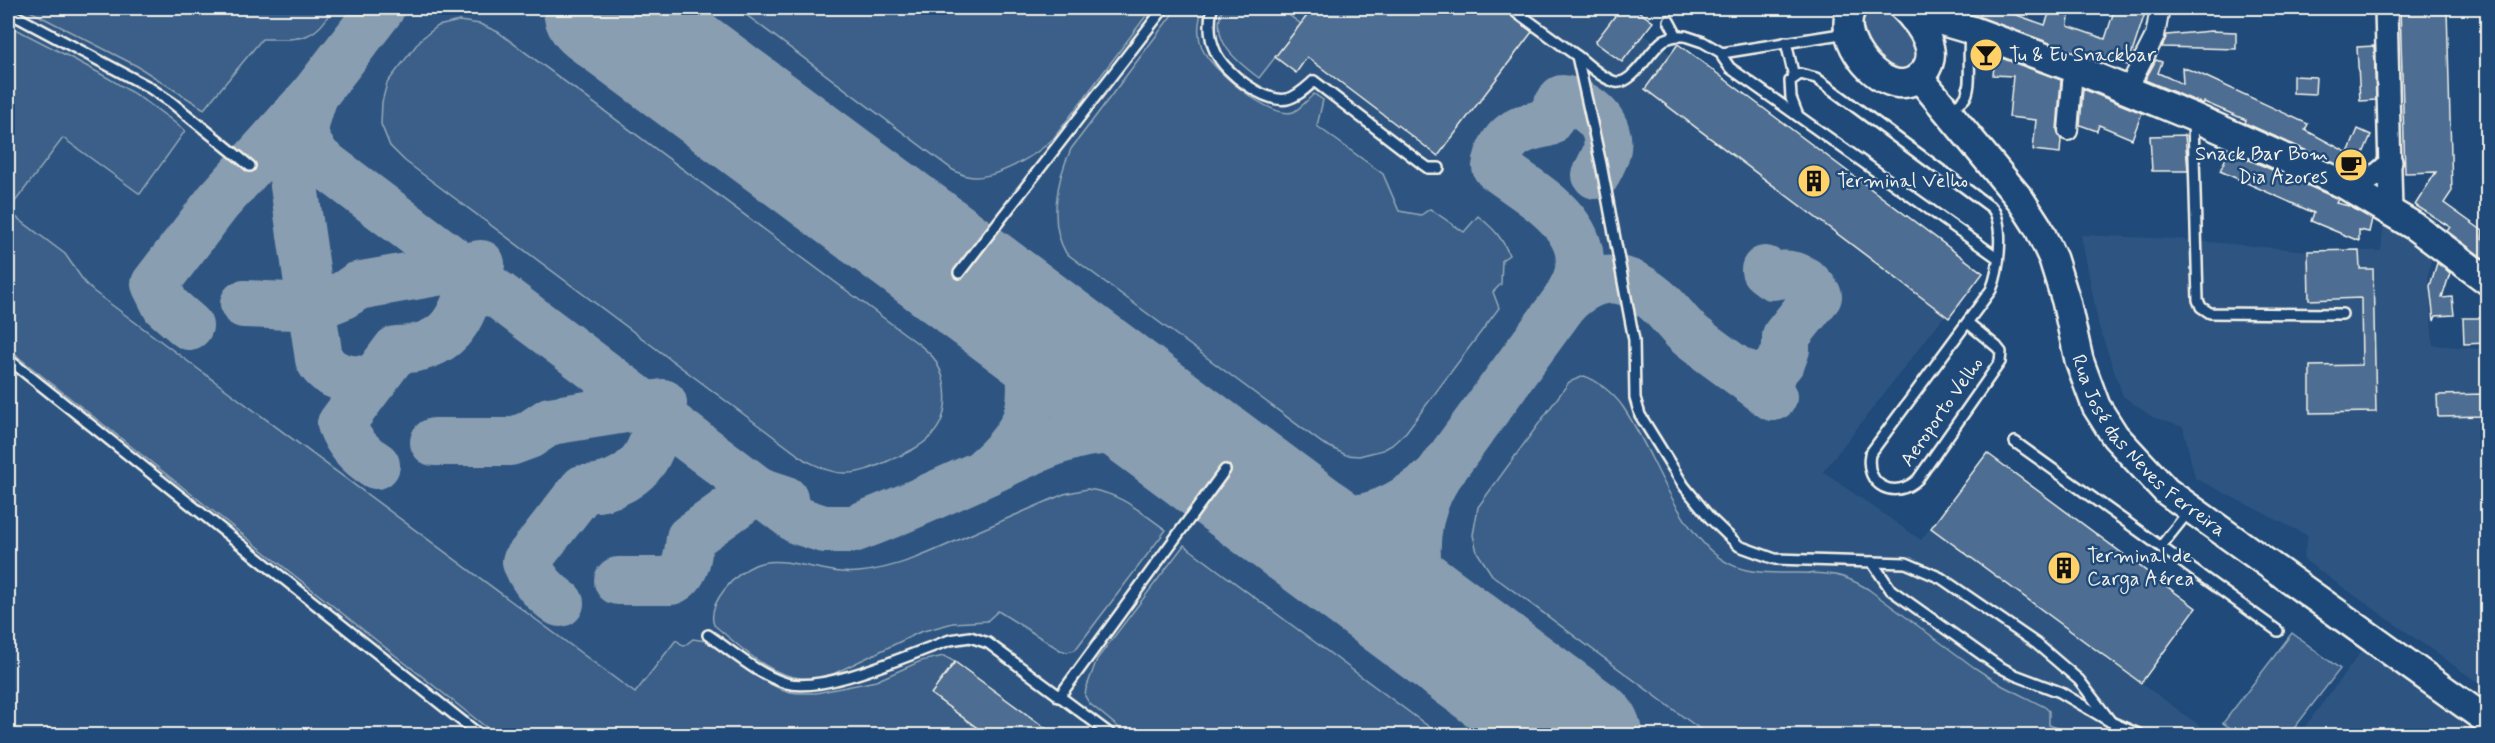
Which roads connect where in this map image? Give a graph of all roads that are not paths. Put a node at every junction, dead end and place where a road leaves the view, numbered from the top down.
1 (1164, 8) edge
2 (1212, 8) edge
3 (1511, 8) edge
4 (2160, 8) edge
5 (2386, 8) edge
6 (8, 12) edge
7 (1908, 13) edge
8 (1850, 20) edge
9 (1669, 21) dead end
10 (1971, 30) junction
11 (1677, 36) junction
12 (1786, 42) junction
13 (1722, 53) junction
14 (1577, 56) junction
15 (2076, 69) junction
16 (1794, 77) junction
17 (1919, 77) junction
18 (2127, 90) junction
19 (1945, 110) junction
20 (1798, 116) junction
21 (2193, 117) junction
22 (2068, 130) dead end
23 (2391, 162) junction
24 (250, 166) dead end
25 (1439, 168) dead end
26 (2343, 184) junction
27 (2391, 212) junction
28 (1998, 258) junction
29 (960, 273) dead end
30 (2487, 281) edge
31 (2342, 314) dead end
32 (1968, 323) junction
33 (8, 359) edge
34 (2015, 442) dead end
35 (1225, 470) dead end
36 (2191, 509) junction
37 (2161, 546) junction
38 (1872, 562) junction
39 (2278, 632) dead end
40 (708, 635) dead end
41 (1059, 697) junction
42 (2111, 722) junction
43 (2487, 722) edge
44 (482, 735) edge
45 (1113, 735) edge
46 (2143, 735) edge

1 - 29 lane
2 - 25 lane
3 - 14 lane
4 - 18 street
5 - 23 street
6 - 24 lane
7 - 10 main road
7 - 17 main road
8 - 12 lane
8 - 17 main road
9 - 11 lane
10 - 15 main road
10 - 19 lane
11 - 13 lane
11 - 14 lane
12 - 13 lane
12 - 16 lane
13 - 20 lane
14 - 38 lane
15 - 18 main road
15 - 22 street
16 - 20 lane
16 - 28 lane, Aeroporto Velho
17 - 19 main road, Rua José das Neves Ferreira
18 - 21 main road
19 - 36 main road, Rua José das Neves Ferreira
20 - 28 lane
21 - 26 main road
21 - 31 lane
23 - 26 street
23 - 27 street
26 - 27 main road
27 - 30 main road
28 - 32 lane, Aeroporto Velho
32 - 32 lane, Aeroporto Velho
33 - 44 lane
34 - 37 lane
35 - 41 lane
36 - 37 lane
36 - 43 main road, Rua José das Neves Ferreira
37 - 39 lane
38 - 42 lane
38 - 42 lane
40 - 41 lane
41 - 45 lane
42 - 46 lane

